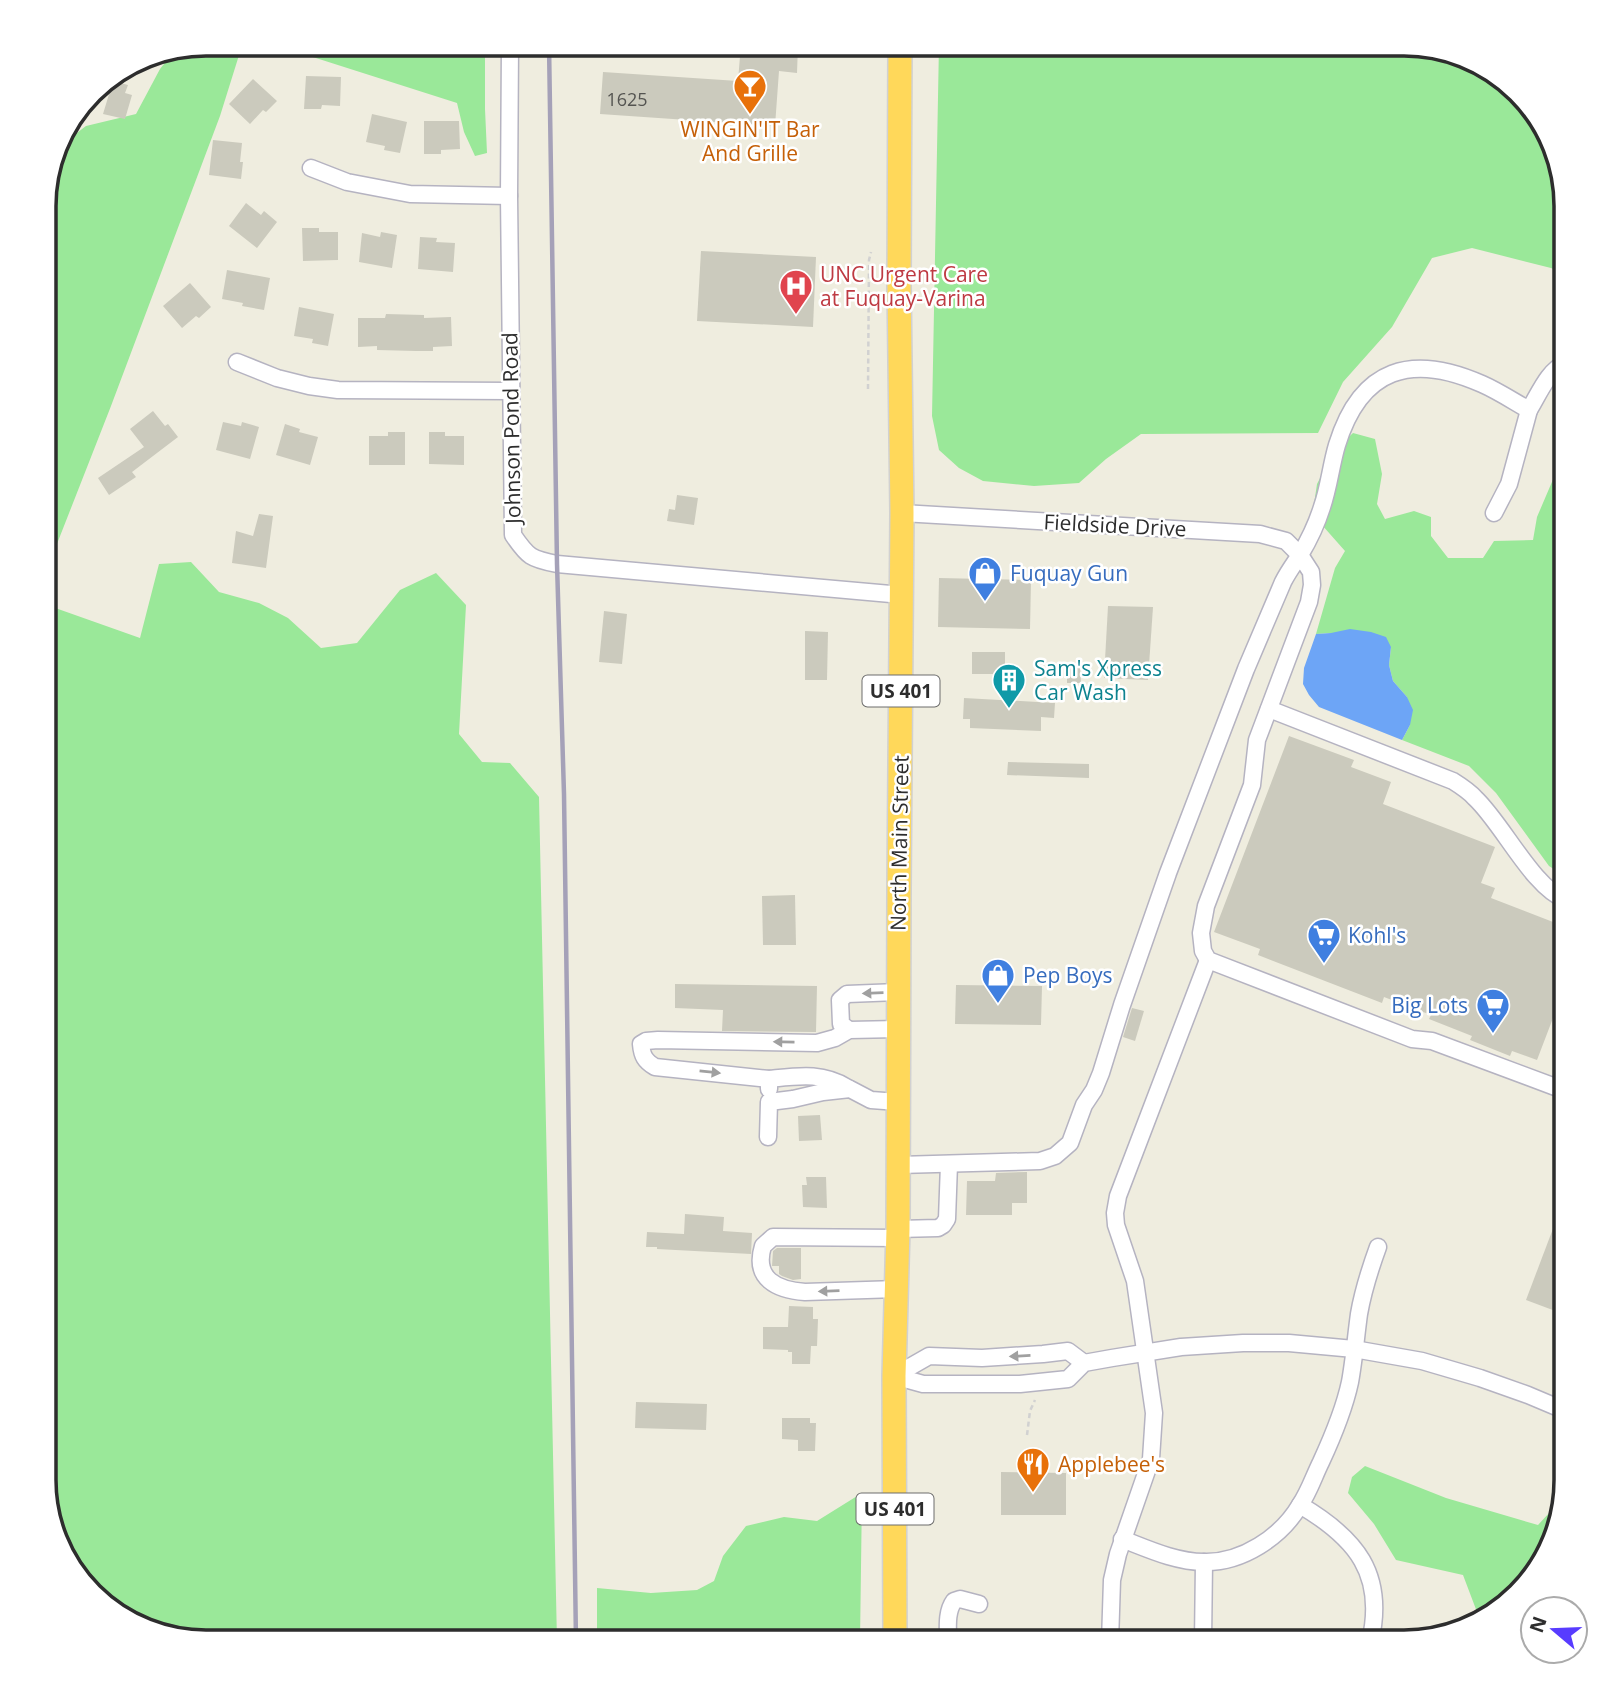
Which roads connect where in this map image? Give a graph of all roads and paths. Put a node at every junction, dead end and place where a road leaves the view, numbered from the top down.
1 (510, 56) edge
2 (900, 56) edge
3 (311, 168) dead end
4 (509, 195) junction
5 (871, 253) dead end
6 (237, 362) dead end
7 (1554, 371) edge
8 (868, 389) dead end
9 (510, 391) junction
10 (1529, 410) junction
11 (902, 513) junction
12 (1494, 513) dead end
13 (1300, 555) junction
14 (902, 595) junction
15 (1269, 709) junction
16 (1554, 892) edge
17 (1208, 960) junction
18 (898, 992) junction
19 (898, 1029) junction
20 (849, 1030) junction
21 (769, 1079) junction
22 (1554, 1087) edge
23 (850, 1089) junction
24 (769, 1102) junction
25 (898, 1102) junction
26 (768, 1137) dead end
27 (949, 1164) junction
28 (899, 1165) junction
29 (898, 1233) junction
30 (1378, 1247) dead end
31 (897, 1289) junction
32 (1354, 1349) junction
33 (1146, 1353) junction
34 (1084, 1363) junction
35 (894, 1376) junction
36 (1035, 1401) dead end
37 (1554, 1406) edge
38 (1027, 1435) dead end
39 (1300, 1505) junction
40 (1122, 1539) junction
41 (1204, 1562) junction
42 (979, 1604) dead end
43 (895, 1630) edge
44 (948, 1630) edge
45 (1110, 1630) edge
46 (1203, 1630) edge
47 (1373, 1630) edge

1 - 4 street, Johnson Pond Road
2 - 11 highway, North Main Street / US 401
3 - 4 street
4 - 9 street, Johnson Pond Road
5 - 8 path
6 - 9 street
7 - 10 street
9 - 14 street, Johnson Pond Road
10 - 12 street
10 - 13 street
11 - 13 street, Fieldside Drive
11 - 14 highway, North Main Street / US 401
13 - 15 street, Fieldside Drive
13 - 27 street
14 - 18 highway, North Main Street / US 401
15 - 16 street
15 - 17 street
17 - 22 street
17 - 33 street
18 - 19 highway, North Main Street / US 401
18 -> 20 street
19 - 20 street
19 - 25 highway, North Main Street / US 401
20 -> 21 street
21 - 23 street
21 - 24 street
23 - 24 street
23 - 25 street
24 - 26 street
25 - 28 highway, North Main Street / US 401
27 - 28 street
27 - 29 street
28 - 29 highway, North Main Street / US 401
29 - 31 highway, North Main Street / US 401
31 -> 29 street
30 - 32 street
31 - 35 highway, North Main Street / US 401
32 - 33 street
32 - 37 street
32 - 39 street
33 - 34 street
33 - 40 street
34 - 35 street
34 -> 35 street
35 - 43 highway, North Main Street / US 401
36 - 38 path
39 - 41 street
39 - 47 street
40 - 41 street
40 - 45 street
41 - 46 street
42 - 44 street

